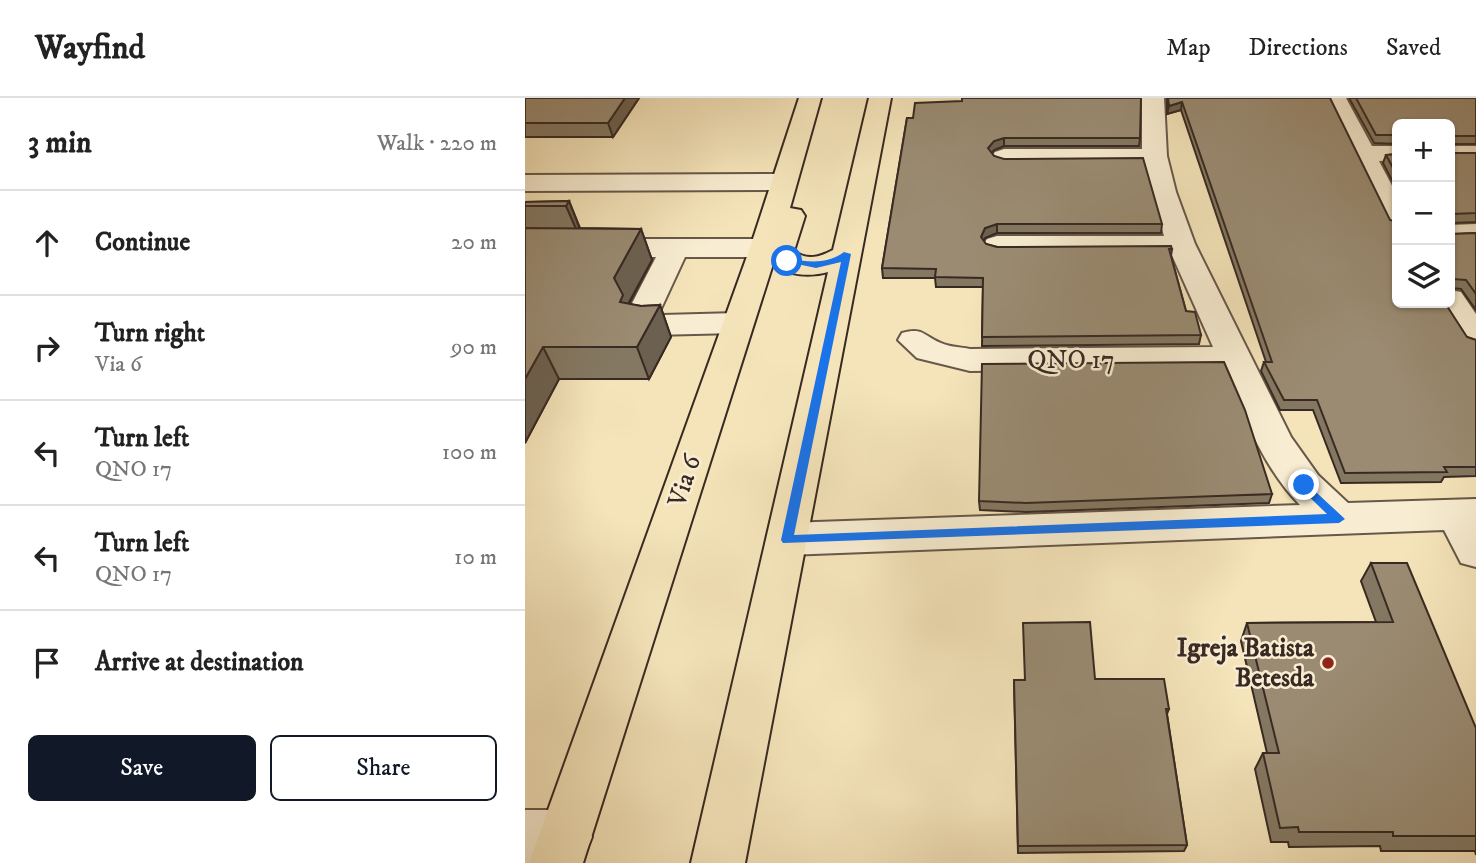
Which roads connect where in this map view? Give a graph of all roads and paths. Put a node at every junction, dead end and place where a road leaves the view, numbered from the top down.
1 (880, 98) edge
2 (1153, 98) edge
3 (1335, 98) edge
4 (1342, 98) edge
5 (805, 113) edge
6 (1392, 153) edge
7 (1455, 153) edge
8 (1476, 153) edge
9 (1361, 154) junction
10 (1155, 156) junction
11 (1004, 157) edge
12 (784, 182) junction
13 (525, 183) edge
14 (1392, 211) edge
15 (1476, 232) edge
16 (1455, 233) edge
17 (1181, 244) junction
18 (997, 245) edge
19 (525, 248) edge
20 (675, 248) junction
21 (764, 248) junction
22 (847, 254) junction
23 (1455, 306) edge
24 (737, 323) junction
25 (1474, 331) edge
26 (914, 340) dead end
27 (1233, 357) junction
28 (1466, 514) edge
29 (1339, 519) junction
30 (787, 540) junction
31 (1476, 551) edge
32 (549, 845) edge
33 (718, 863) edge

1 - 22 main road
2 - 10 street
3 - 4 street
3 - 9 street
5 - 12 main road, Via 6
5 - 22 main road
6 - 9 street
7 - 8 street
9 - 14 street
10 - 11 street
10 - 17 street
12 - 13 street
12 - 21 main road, Via 6
15 - 16 street
17 - 18 street
17 - 27 street
19 - 20 street
20 - 21 street
20 - 24 street
21 - 24 main road, Via 6
22 - 30 main road
23 - 25 street
24 - 32 main road, Via 6
26 - 27 street, QNO 17
27 - 29 street
28 - 29 street
28 - 31 street
29 - 30 street
30 - 33 main road

